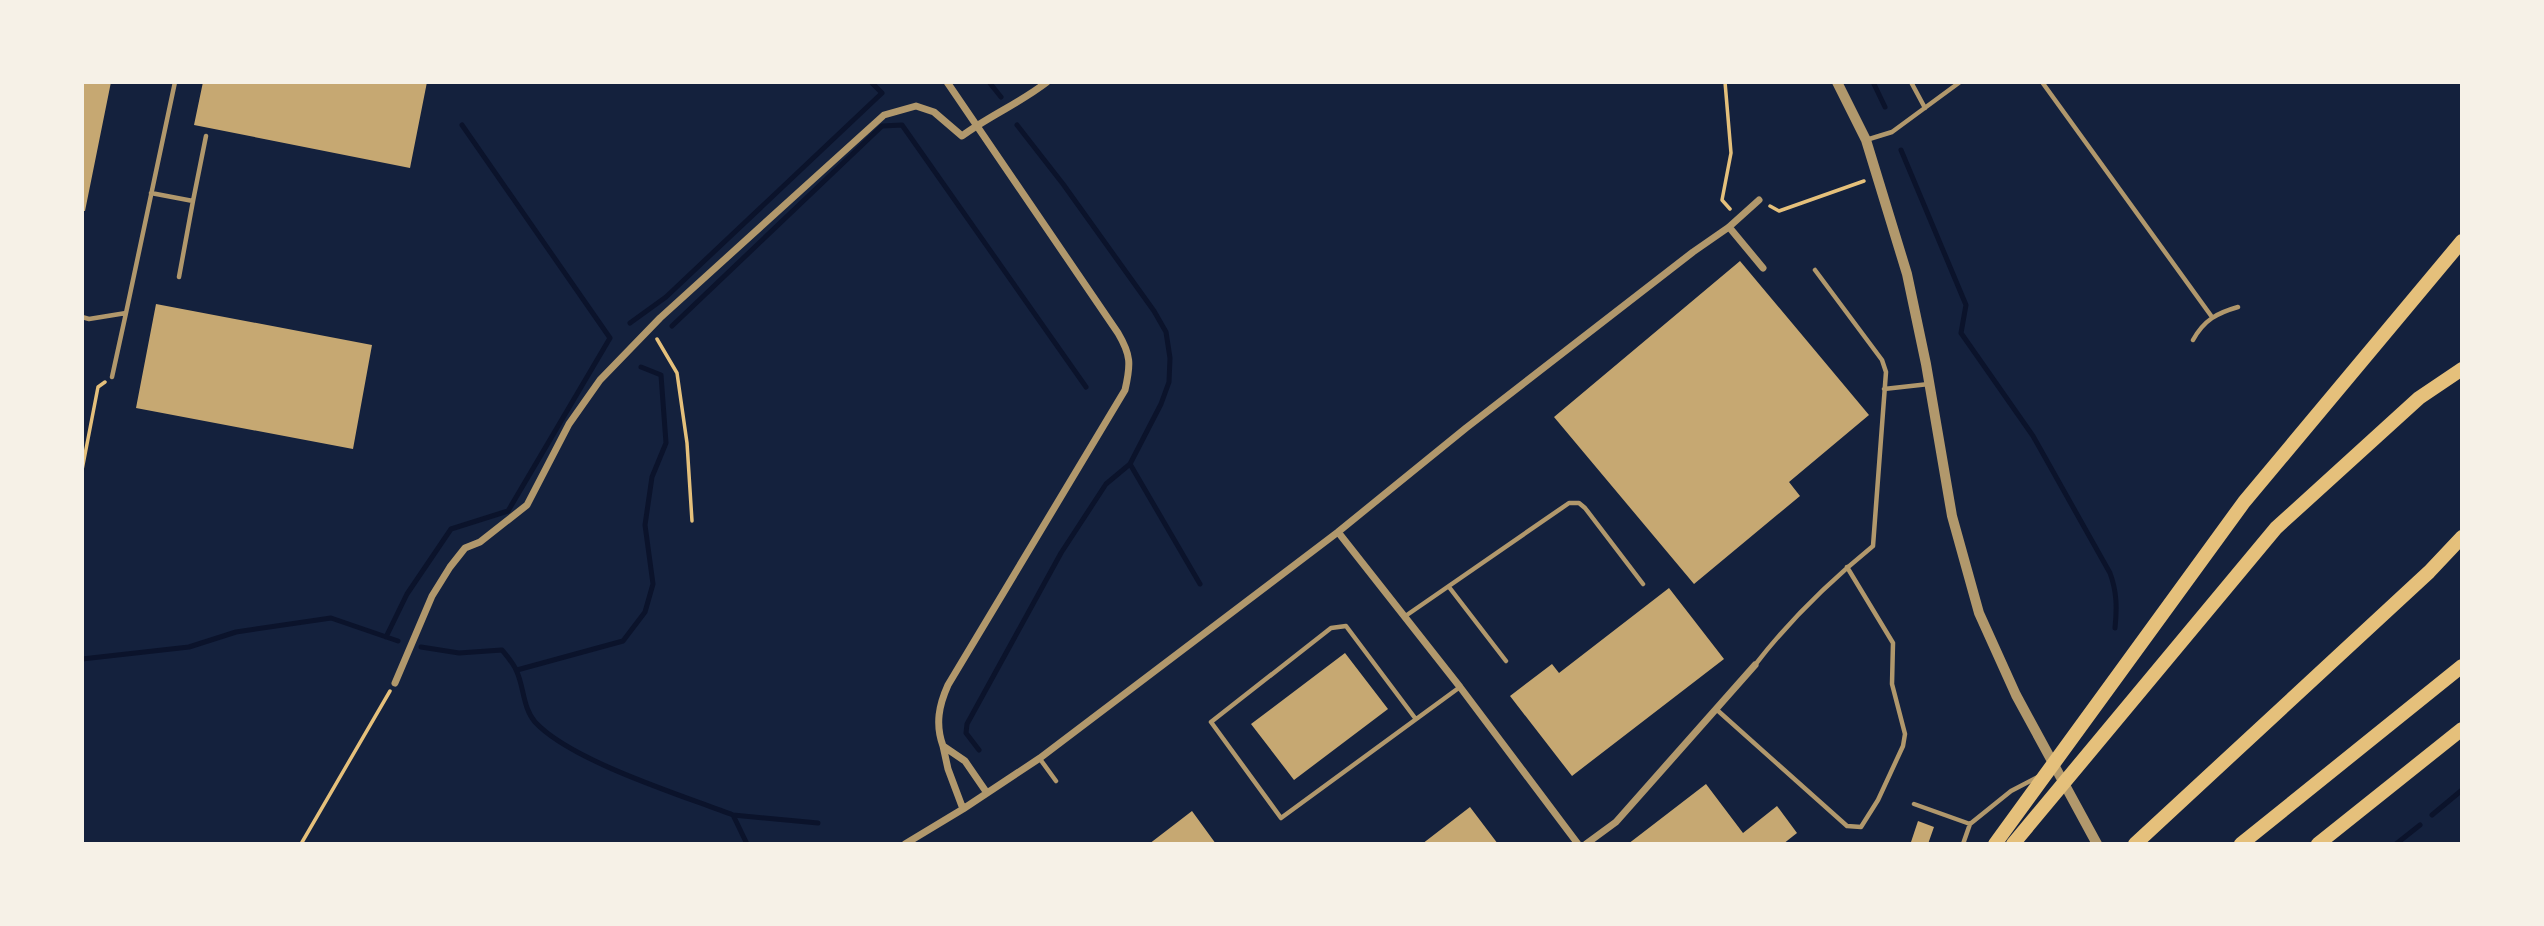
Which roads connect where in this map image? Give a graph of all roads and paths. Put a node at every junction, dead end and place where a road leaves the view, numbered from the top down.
1 (175, 82) edge
2 (947, 82) edge
3 (1047, 82) edge
4 (1725, 82) edge
5 (1837, 82) edge
6 (1911, 82) edge
7 (1960, 82) edge
8 (2042, 82) edge
9 (1925, 108) junction
10 (977, 125) junction
11 (206, 136) dead end
12 (1867, 140) junction
13 (1879, 176) junction
14 (151, 193) junction
15 (1759, 200) joint
16 (193, 201) junction
17 (1739, 219) junction
18 (1729, 227) junction
19 (2462, 241) edge
20 (1763, 268) dead end
21 (1815, 270) dead end
22 (179, 277) dead end
23 (2238, 307) dead end
24 (126, 313) junction
25 (82, 317) edge
26 (2211, 317) junction
27 (651, 328) junction
28 (2193, 340) dead end
29 (2462, 369) edge
30 (112, 377) joint
31 (1929, 384) junction
32 (1884, 389) junction
33 (82, 470) edge
34 (692, 521) dead end
35 (1338, 532) junction
36 (2462, 537) edge
37 (1847, 567) junction
38 (1643, 584) dead end
39 (1449, 587) junction
40 (1404, 618) junction
41 (1506, 661) dead end
42 (1755, 665) joint
43 (2462, 666) edge
44 (394, 683) joint
45 (1460, 687) junction
46 (1716, 709) junction
47 (1415, 718) junction
48 (2462, 729) edge
49 (943, 746) junction
50 (1040, 758) junction
51 (2046, 773) junction
52 (1056, 781) dead end
53 (987, 793) junction
54 (1914, 804) dead end
55 (963, 809) junction
56 (1970, 824) junction
57 (301, 844) edge
58 (905, 844) edge
59 (1578, 844) edge
60 (1586, 844) edge
61 (1963, 844) edge
62 (1996, 844) edge
63 (2013, 844) edge
64 (2097, 844) edge
65 (2135, 844) edge
66 (2241, 844) edge
67 (2318, 844) edge

1 - 14 lane
2 - 10 street
3 - 10 street
4 - 17 path
5 - 12 street
6 - 9 lane
7 - 9 lane
8 - 26 lane
9 - 12 lane
10 - 27 street
10 - 49 street
11 - 16 lane
12 - 13 street
13 - 15 path
13 - 31 street
14 - 16 lane
14 - 24 lane
15 - 17 street
16 - 22 lane
17 - 18 street
18 - 20 street
18 - 35 street
19 - 51 highway
21 - 32 lane
23 - 26 lane
24 - 25 lane
24 - 30 lane
26 - 28 lane
27 - 34 path
27 - 44 street
29 - 63 highway
30 - 33 path
31 - 32 lane
31 - 64 street
32 - 37 lane
35 - 40 street
35 - 50 street
36 - 65 highway
37 - 42 lane
37 - 46 lane
38 - 39 lane
39 - 40 lane
39 - 41 lane
40 - 45 street
42 - 46 street
43 - 66 highway
44 - 57 path
45 - 47 lane
45 - 59 street
46 - 60 street
47 - 47 lane
48 - 67 highway
49 - 53 street
49 - 55 street
50 - 52 lane
50 - 53 street
51 - 56 lane
51 - 62 highway
53 - 55 street
54 - 56 lane
55 - 58 street
56 - 61 lane

